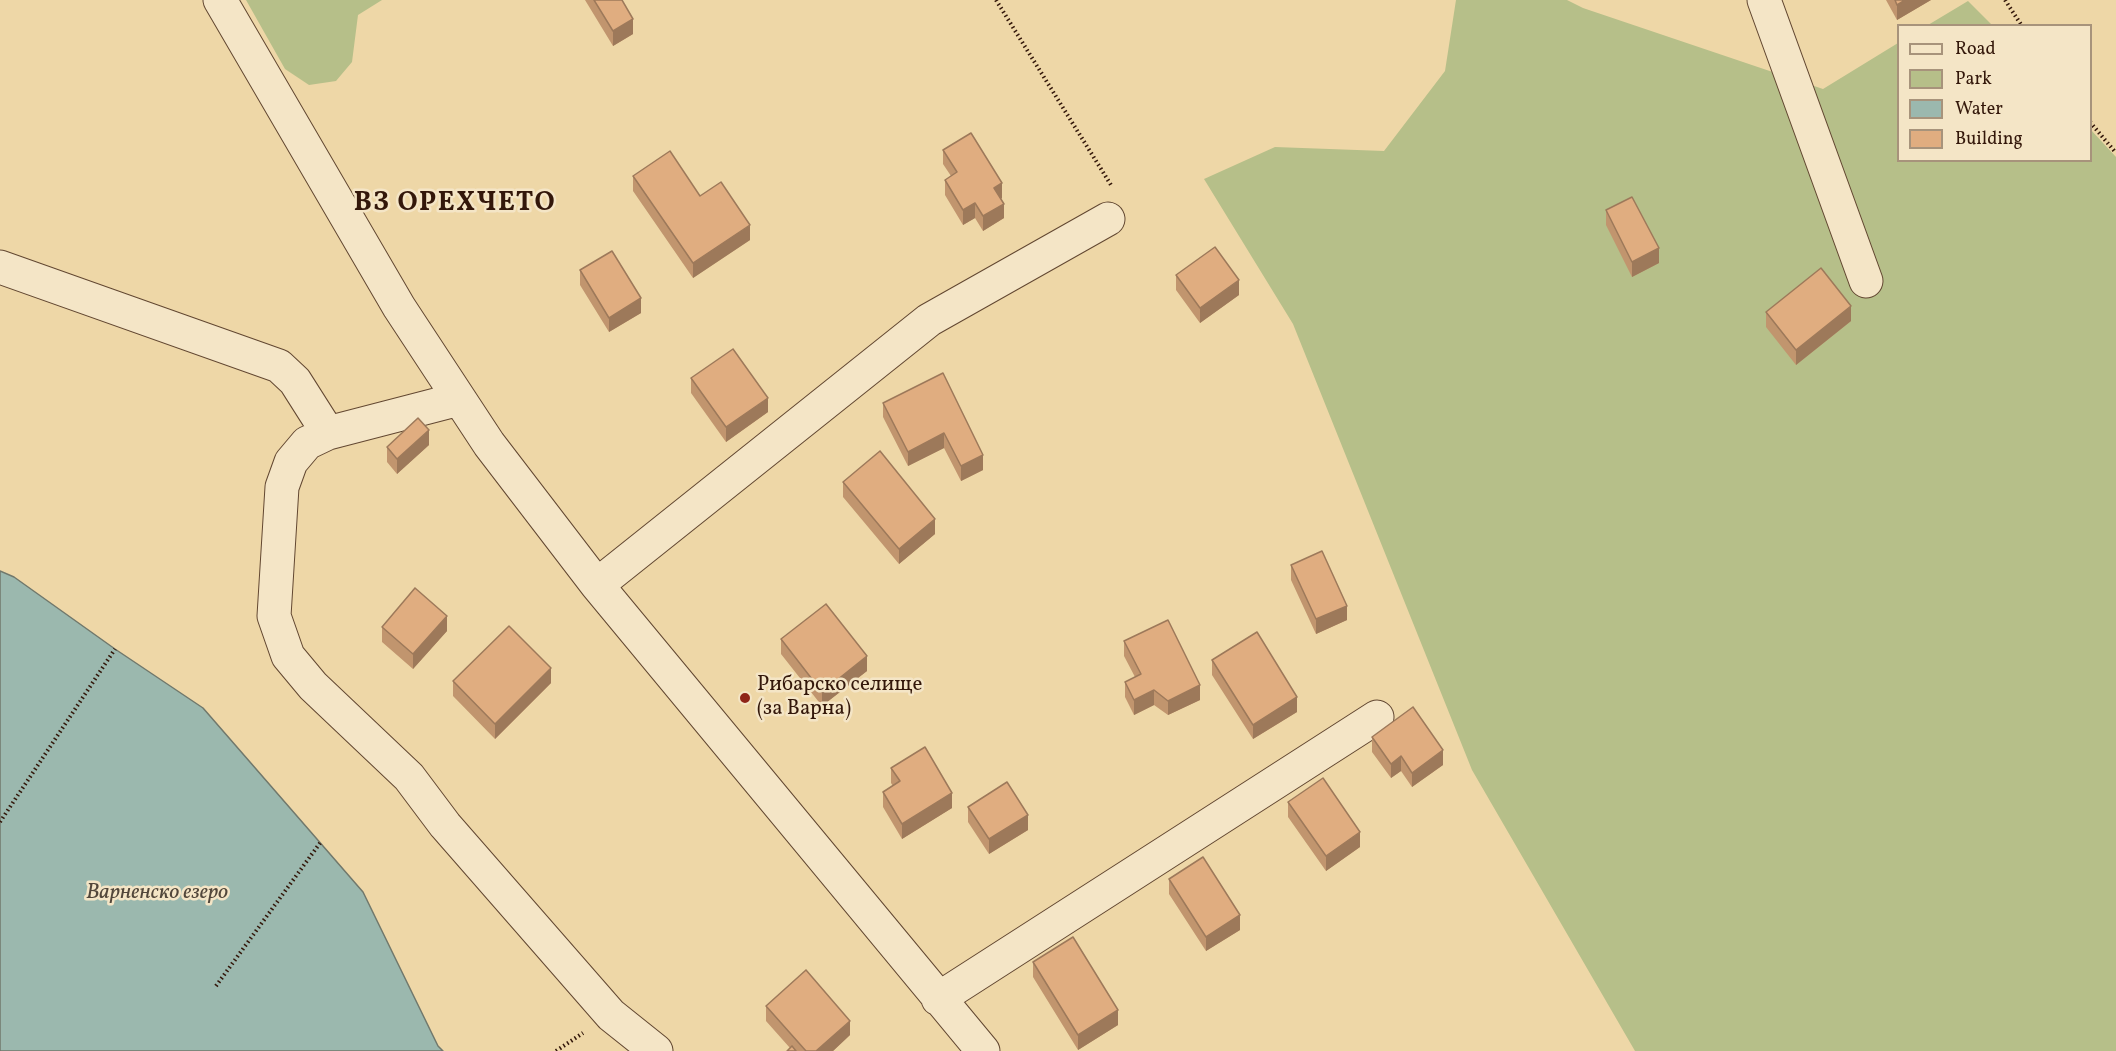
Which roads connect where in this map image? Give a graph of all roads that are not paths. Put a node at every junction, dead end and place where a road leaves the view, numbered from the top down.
1 (220, 0) edge
2 (1764, 0) edge
3 (1108, 219) road end
4 (0, 267) edge
5 (1866, 281) dead end
6 (459, 399) junction
7 (328, 434) junction
8 (597, 585) junction
9 (1377, 717) dead end
10 (938, 999) junction
11 (656, 1051) edge
12 (983, 1051) edge

1 - 6 street
2 - 5 street
3 - 8 street
4 - 7 street
6 - 7 street
6 - 8 street
7 - 11 street
8 - 10 street
9 - 10 street
10 - 12 street

